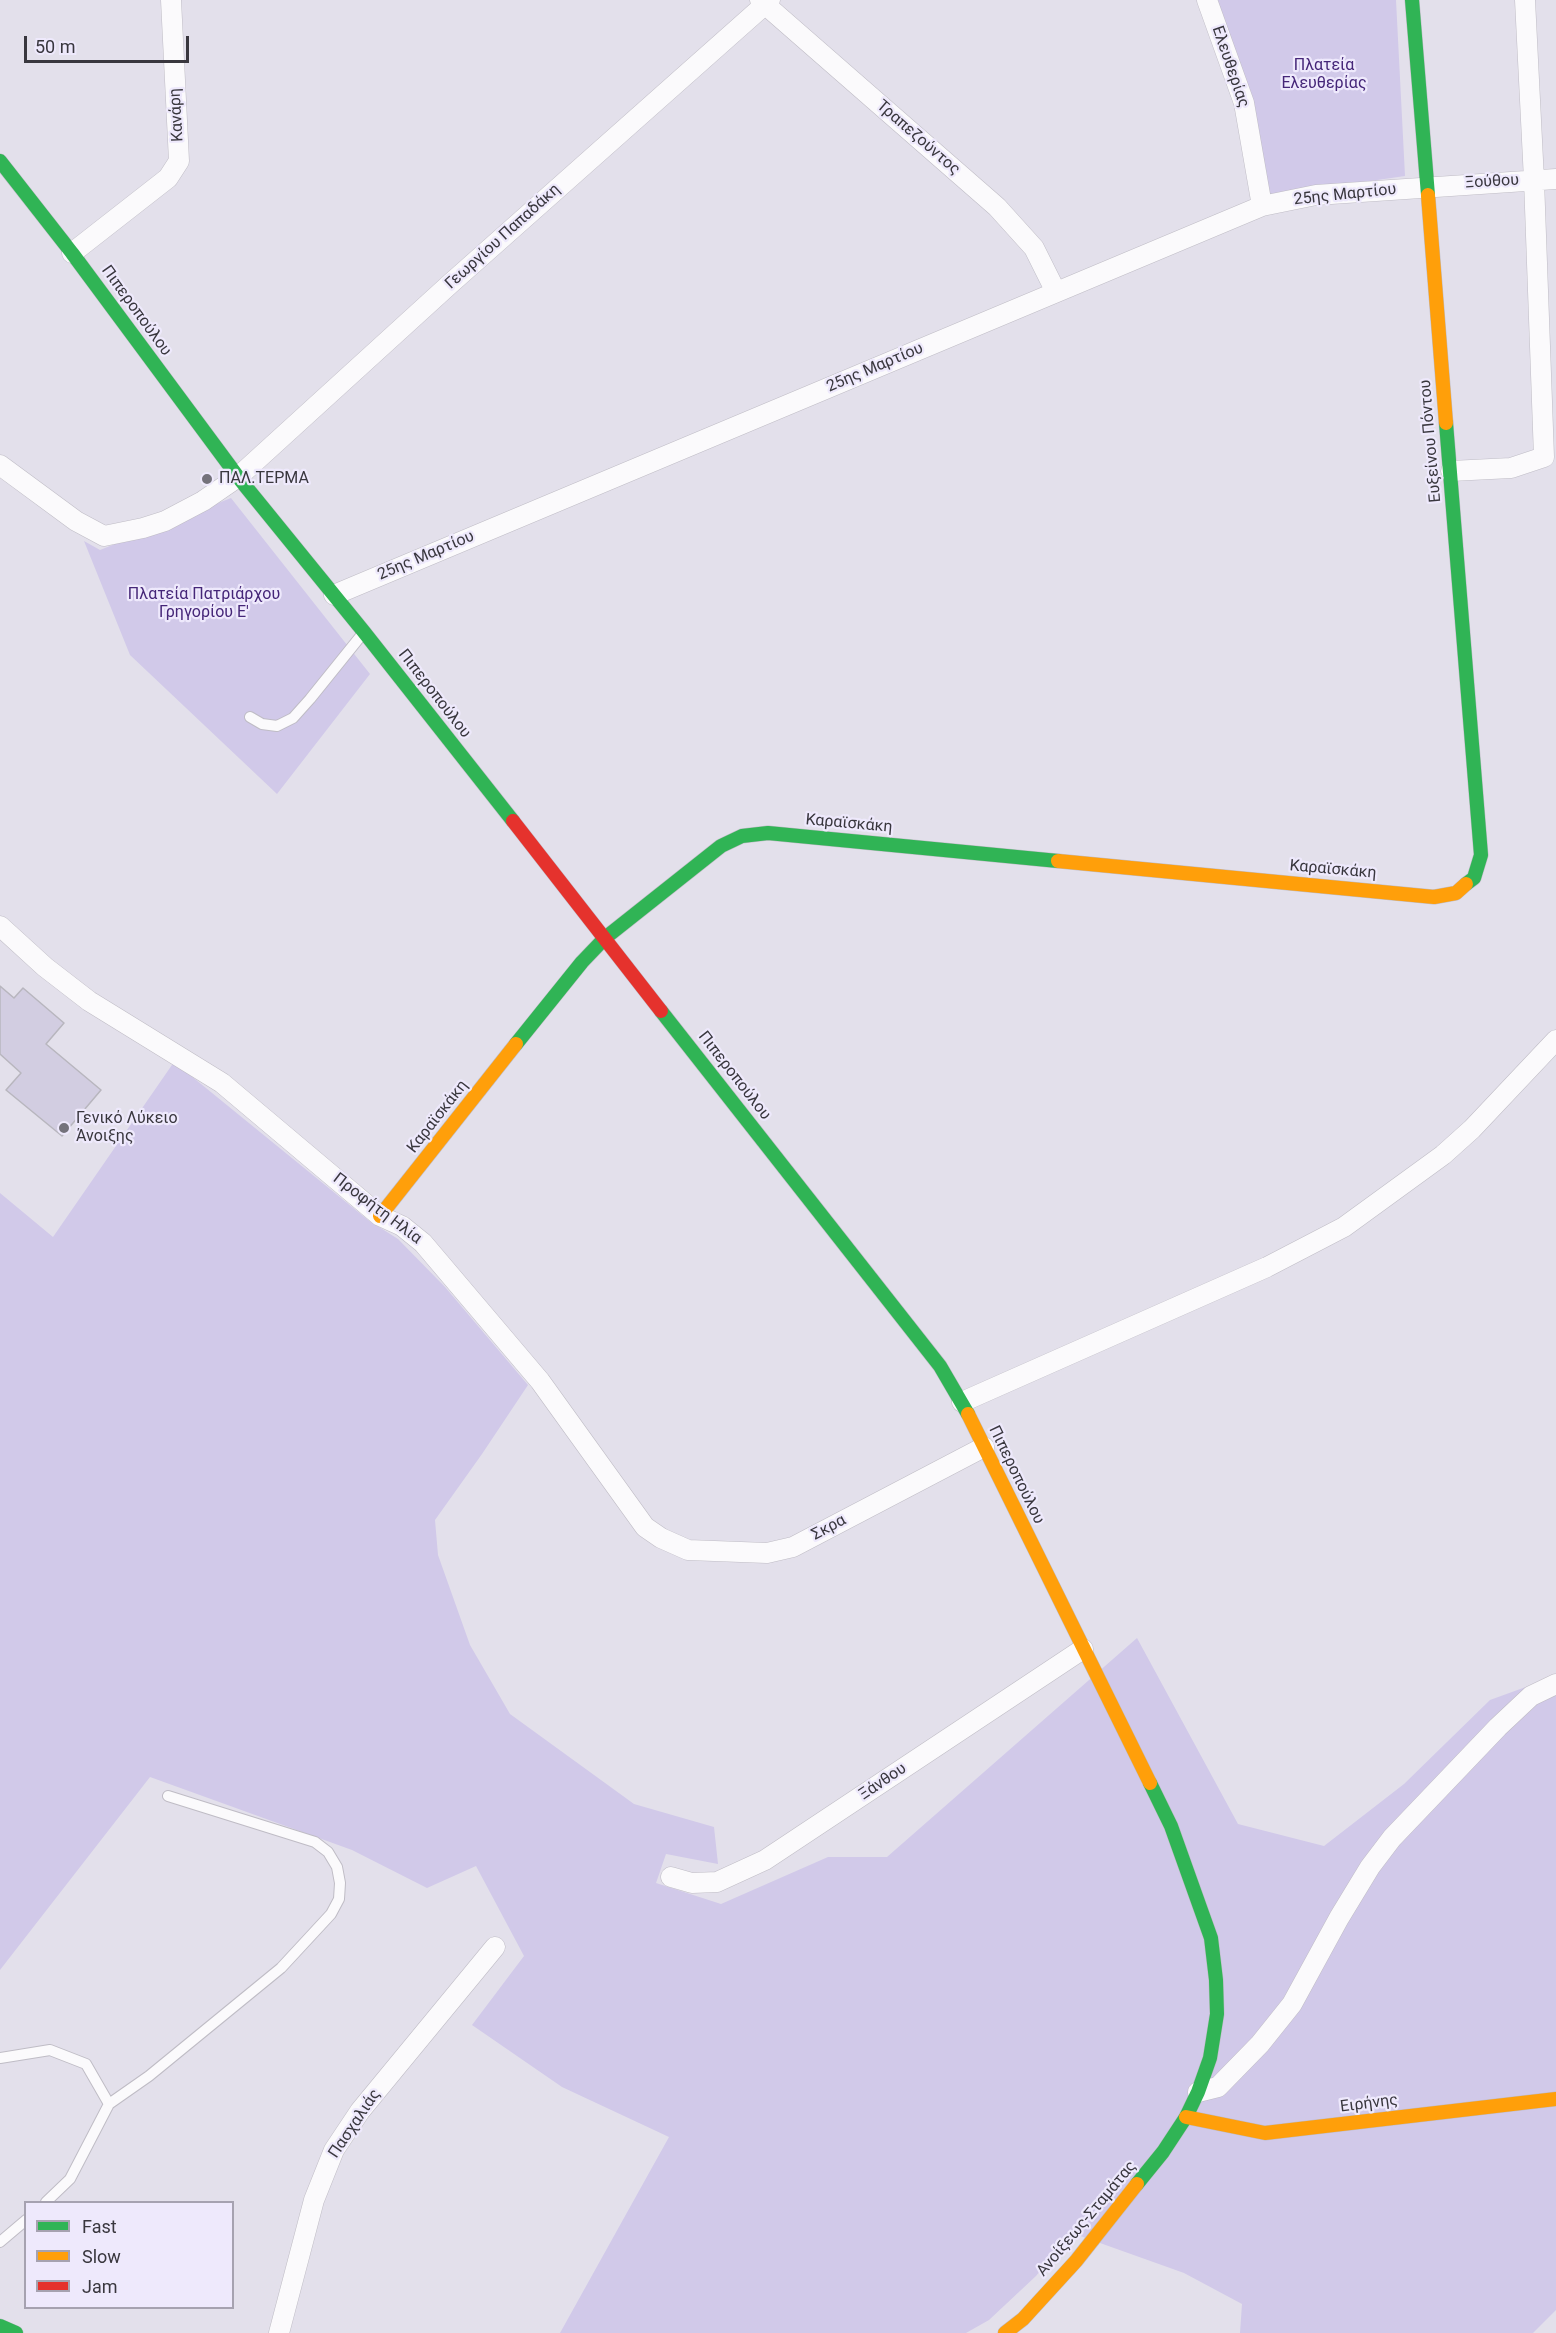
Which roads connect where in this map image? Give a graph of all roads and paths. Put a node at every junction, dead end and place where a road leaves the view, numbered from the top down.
1 (171, 0) edge
2 (1207, 0) edge
3 (1412, 0) edge
4 (1525, 0) edge
5 (765, 1) edge
6 (0, 161) edge
7 (1556, 179) edge
8 (1534, 180) junction
9 (1427, 186) junction
10 (1262, 206) junction
11 (72, 253) junction
12 (1056, 292) junction
13 (0, 465) edge
14 (1450, 471) junction
15 (238, 477) junction
16 (334, 595) junction
17 (364, 632) junction
18 (250, 717) dead end
19 (1474, 878) joint
20 (0, 926) edge
21 (605, 938) junction
22 (1556, 1040) edge
23 (380, 1216) junction
24 (962, 1402) junction
25 (984, 1448) junction
26 (661, 1538) joint
27 (1083, 1649) junction
28 (1556, 1684) edge
29 (168, 1796) dead end
30 (671, 1877) dead end
31 (495, 1947) dead end
32 (0, 2058) edge
33 (1198, 2092) junction
34 (1556, 2098) edge
35 (109, 2104) junction
36 (1186, 2117) junction
37 (47, 2201) edge
38 (24, 2222) edge
39 (0, 2242) edge
40 (0, 2326) edge
41 (16, 2333) edge
42 (279, 2333) edge
43 (1005, 2333) edge

1 - 11 street, Κανάρη
2 - 10 street, Ελευθερίας
3 - 9 street, Ευξείνου Πόντου
4 - 8 street
5 - 12 street, Τραπεζούντος
5 - 15 street, Γεωργίου Παπαδάκη
6 - 11 street, Πιπεροπούλου
7 - 8 street, Ξούθου
8 - 9 street, Ξούθου
8 - 14 street
9 - 10 street, 25ης Μαρτίου
9 - 14 street, Ευξείνου Πόντου
10 - 12 street, 25ης Μαρτίου
11 - 15 street, Πιπεροπούλου
12 - 16 street, 25ης Μαρτίου
13 - 15 street, Γεωργίου Παπαδάκη
14 - 19 street, Ευξείνου Πόντου
15 - 16 street, Πιπεροπούλου
16 - 17 street, Πιπεροπούλου
17 - 18 lane
17 - 21 street, Πιπεροπούλου
19 - 21 street, Καραϊσκάκη
20 - 23 street, Προφήτη Ηλία
21 - 23 street, Καραϊσκάκη
21 - 24 street, Πιπεροπούλου
22 - 24 street
23 - 26 street, Προφήτη Ηλία
24 - 25 street, Πιπεροπούλου
25 - 26 street, Σκρα
25 - 27 street, Πιπεροπούλου
27 - 30 street, Ξάνθου
27 - 33 street, Πιπεροπούλου
28 - 33 street
29 - 35 lane
31 - 42 street, Πασχαλιάς
32 - 35 lane
33 - 36 street, Πιπεροπούλου
34 - 36 street, Ειρήνης
35 - 37 lane
36 - 43 street, Ανοίξεως-Σταμάτας
38 - 39 lane
40 - 41 street

